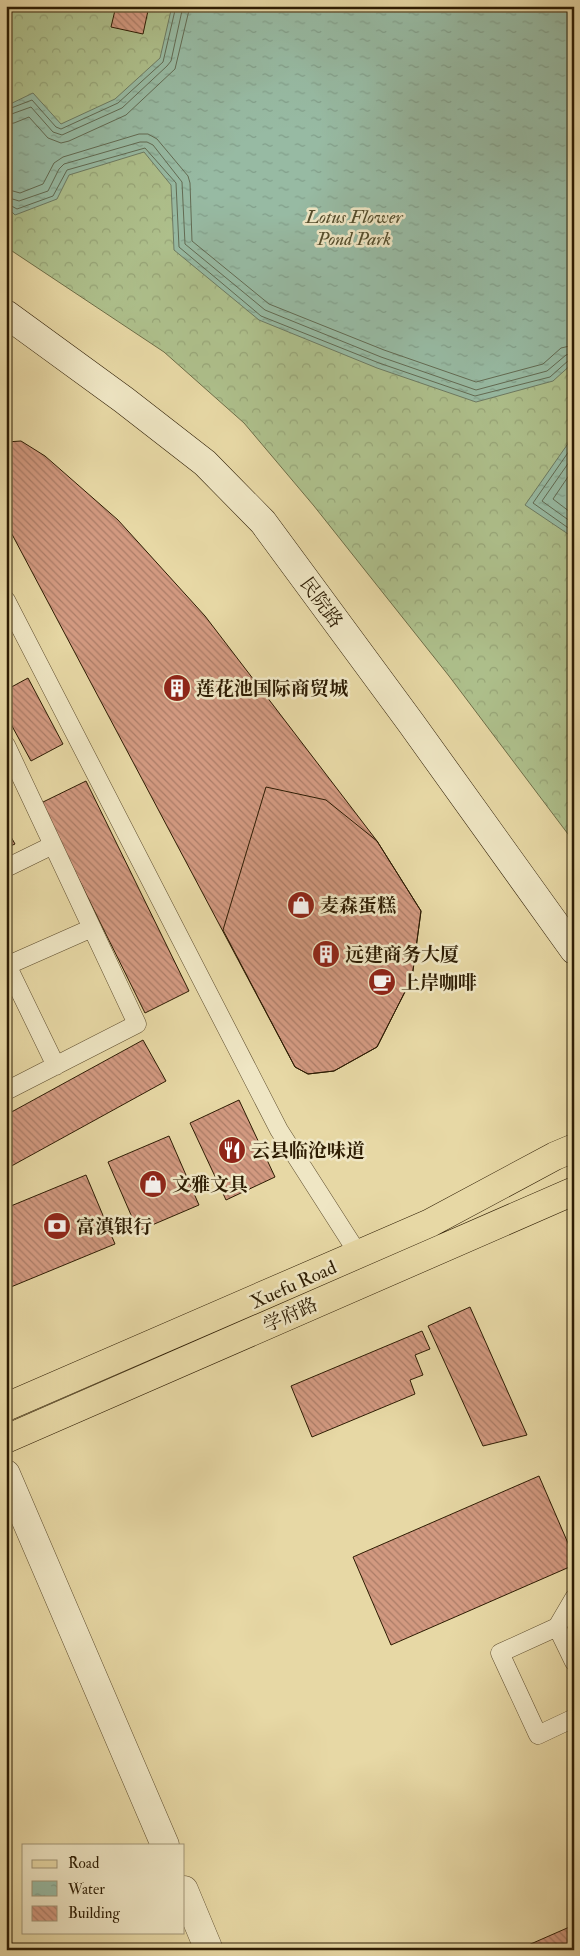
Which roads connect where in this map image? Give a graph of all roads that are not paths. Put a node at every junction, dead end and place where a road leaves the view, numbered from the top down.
1 (8, 318) edge
2 (6, 600) edge
3 (6, 745) edge
4 (11, 770) edge
5 (53, 845) junction
6 (6, 868) edge
7 (92, 928) junction
8 (574, 950) edge
9 (7, 964) edge
10 (56, 1066) junction
11 (6, 1091) edge
12 (574, 1148) edge
13 (574, 1191) edge
14 (359, 1255) junction
15 (6, 1407) edge
16 (6, 1438) edge
17 (6, 1474) edge
18 (574, 1598) edge
19 (557, 1627) junction
20 (574, 1662) edge
21 (574, 1718) edge
22 (164, 1844) edge
23 (185, 1892) edge
24 (209, 1950) edge

1 - 8 main road, 民院路
2 - 14 lane
3 - 4 lane
4 - 5 lane
5 - 6 lane
5 - 7 lane
7 - 9 lane
7 - 10 lane
9 - 10 lane
10 - 11 lane
12 - 14 main road, Xuefu Road
13 - 16 main road, 学府路
14 - 15 main road, Xuefu Road
17 - 22 main road
18 - 19 lane
19 - 20 lane
19 - 21 lane
23 - 24 main road

